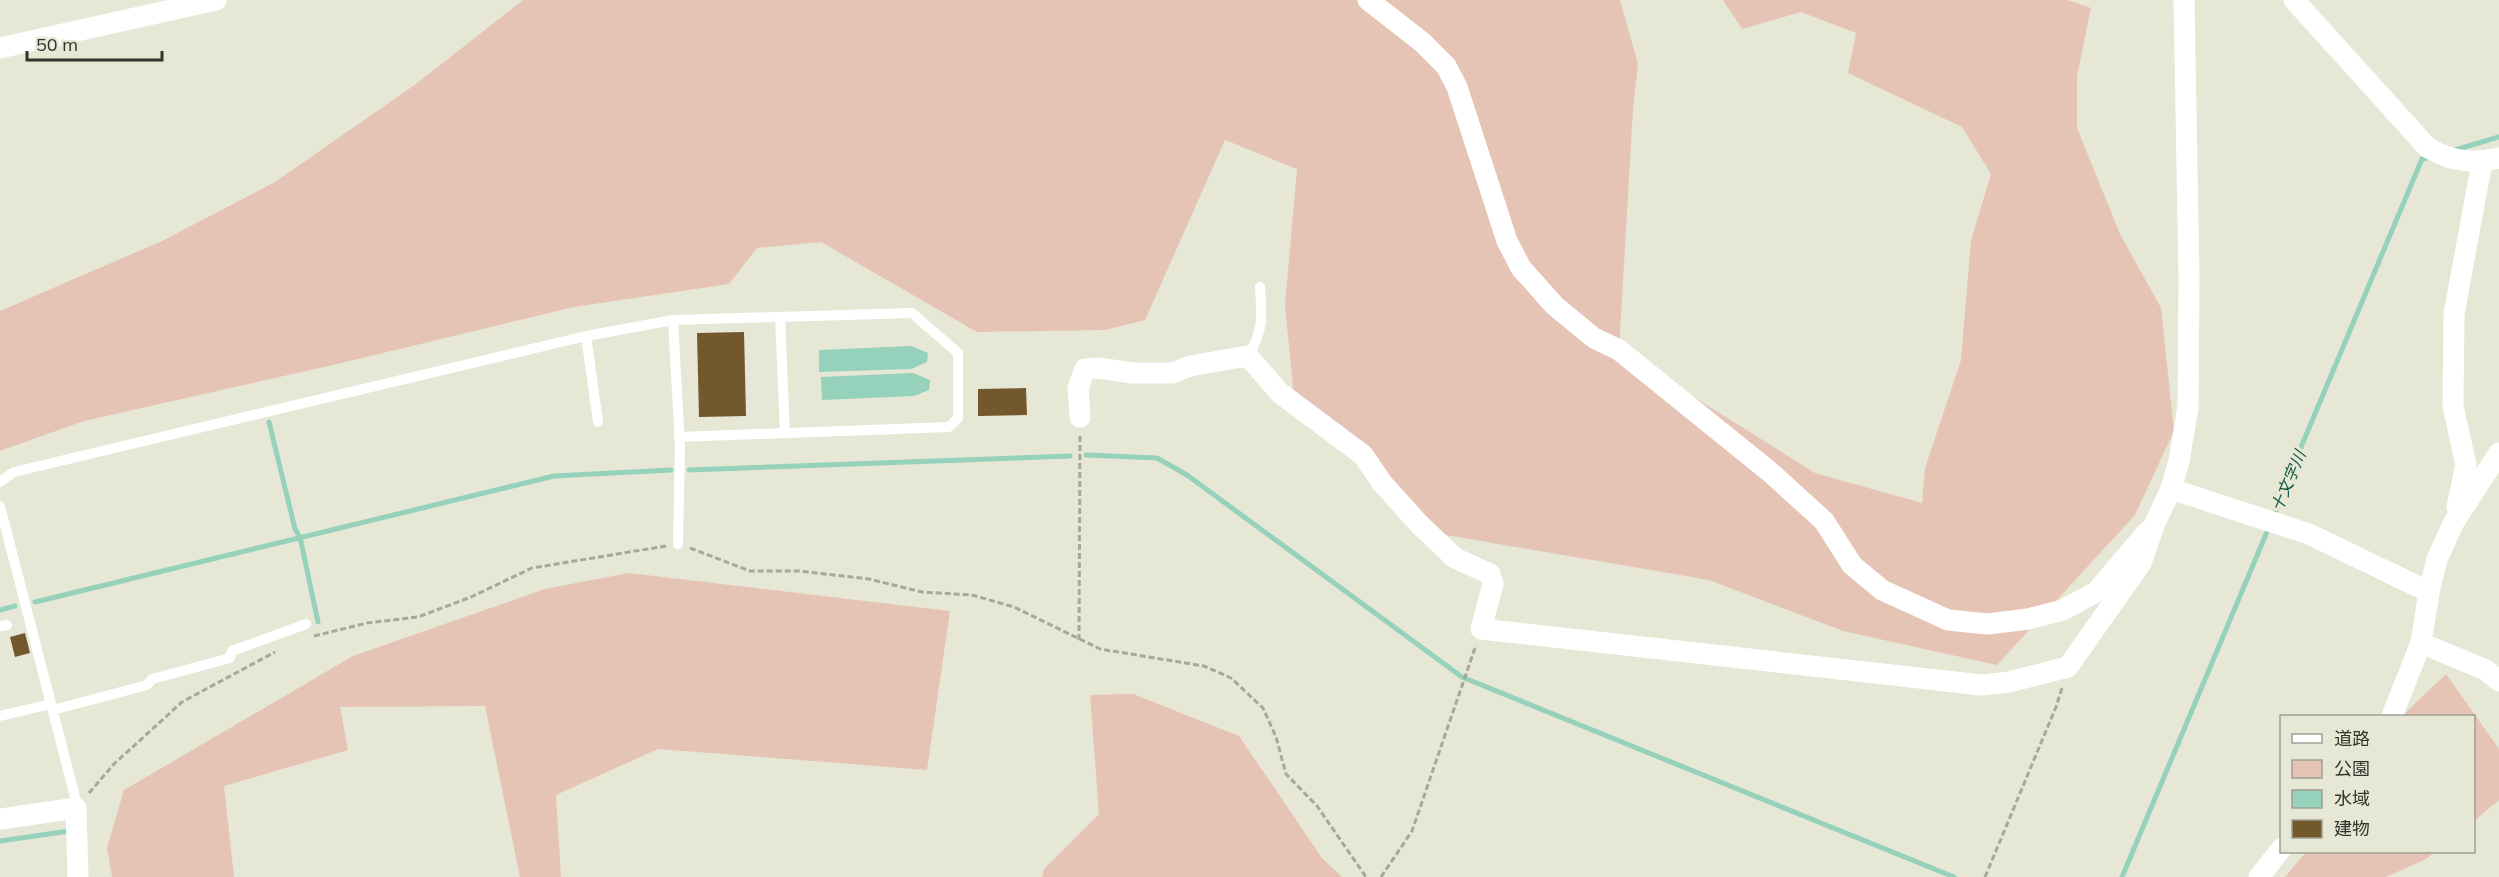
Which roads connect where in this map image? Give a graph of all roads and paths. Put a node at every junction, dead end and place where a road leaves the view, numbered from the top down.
1 (216, 0) edge
2 (1368, 0) edge
3 (2184, 0) edge
4 (2294, 0) edge
5 (0, 48) edge
6 (2490, 160) edge
7 (1260, 287) dead end
8 (780, 316) junction
9 (674, 320) junction
10 (586, 336) junction
11 (1248, 356) junction
12 (1080, 417) joint
13 (598, 422) dead end
14 (785, 433) junction
15 (679, 437) junction
16 (2499, 453) edge
17 (0, 482) edge
18 (2171, 489) junction
19 (0, 506) edge
20 (2454, 522) junction
21 (2155, 523) junction
22 (678, 544) junction
23 (2429, 592) junction
24 (306, 624) dead end
25 (1481, 629) junction
26 (311, 637) dead end
27 (1079, 640) junction
28 (2421, 643) junction
29 (283, 649) dead end
30 (2068, 667) junction
31 (2499, 681) edge
32 (52, 707) junction
33 (2393, 715) edge
34 (0, 716) edge
35 (70, 805) junction
36 (0, 811) edge
37 (0, 819) edge
38 (2280, 851) edge
39 (78, 877) edge
40 (1366, 877) edge
41 (1382, 877) edge
42 (1985, 877) edge
43 (2259, 877) edge

1 - 5 street
2 - 21 street
3 - 18 street
4 - 6 street
6 - 20 street
7 - 11 lane
8 - 9 lane
8 - 14 lane
8 - 14 lane
9 - 10 lane
9 - 15 lane
10 - 13 lane
10 - 17 lane
11 - 12 street
11 - 25 street
12 - 27 path
14 - 15 lane
15 - 22 lane
16 - 20 street
18 - 21 street
18 - 23 street
19 - 32 lane
20 - 23 street
21 - 30 street
22 - 26 path
22 - 27 path
23 - 28 street
24 - 32 lane
25 - 30 street
25 - 41 path
27 - 40 path
28 - 31 street
28 - 33 street
29 - 35 path
30 - 42 path
32 - 34 lane
32 - 35 lane
35 - 36 lane
35 - 37 street
35 - 39 street
38 - 43 street

